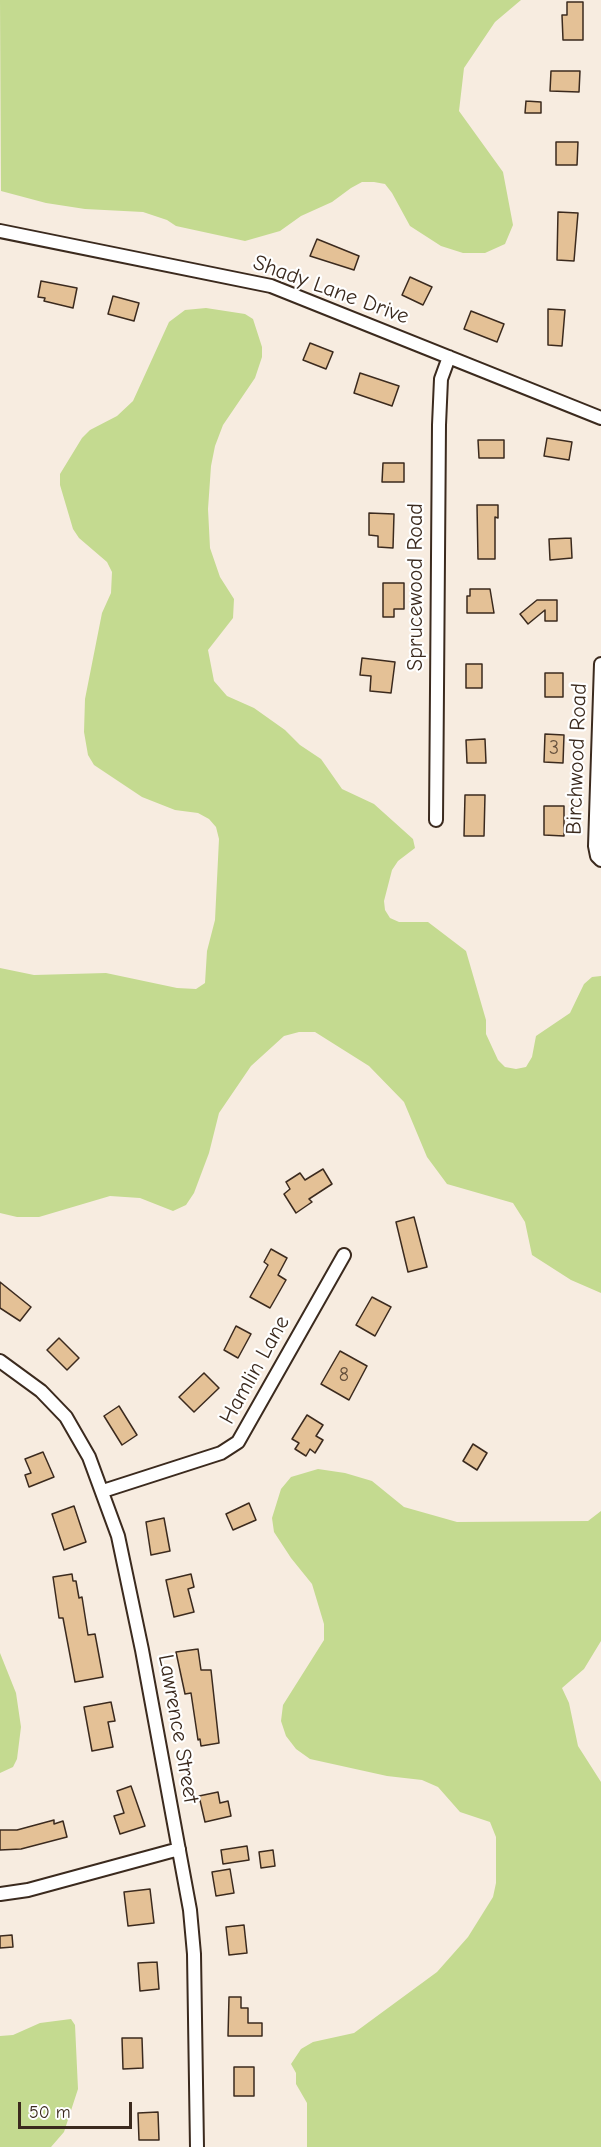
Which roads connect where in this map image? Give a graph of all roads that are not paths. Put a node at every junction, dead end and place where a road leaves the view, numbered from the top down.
1 (0, 231) edge
2 (449, 357) junction
3 (601, 418) edge
4 (601, 664) edge
5 (436, 819) dead end
6 (599, 858) edge
7 (344, 1256) dead end
8 (0, 1361) edge
9 (103, 1491) junction
10 (179, 1849) junction
11 (0, 1894) edge
12 (197, 2147) edge

1 - 2 street, Shady Lane Drive
2 - 3 street, Shady Lane Drive
2 - 5 street, Sprucewood Road
4 - 6 street, Birchwood Road
7 - 9 street, Hamlin Lane
8 - 9 street, Lawrence Street
9 - 10 street, Lawrence Street
10 - 11 street
10 - 12 street, Lawrence Street

